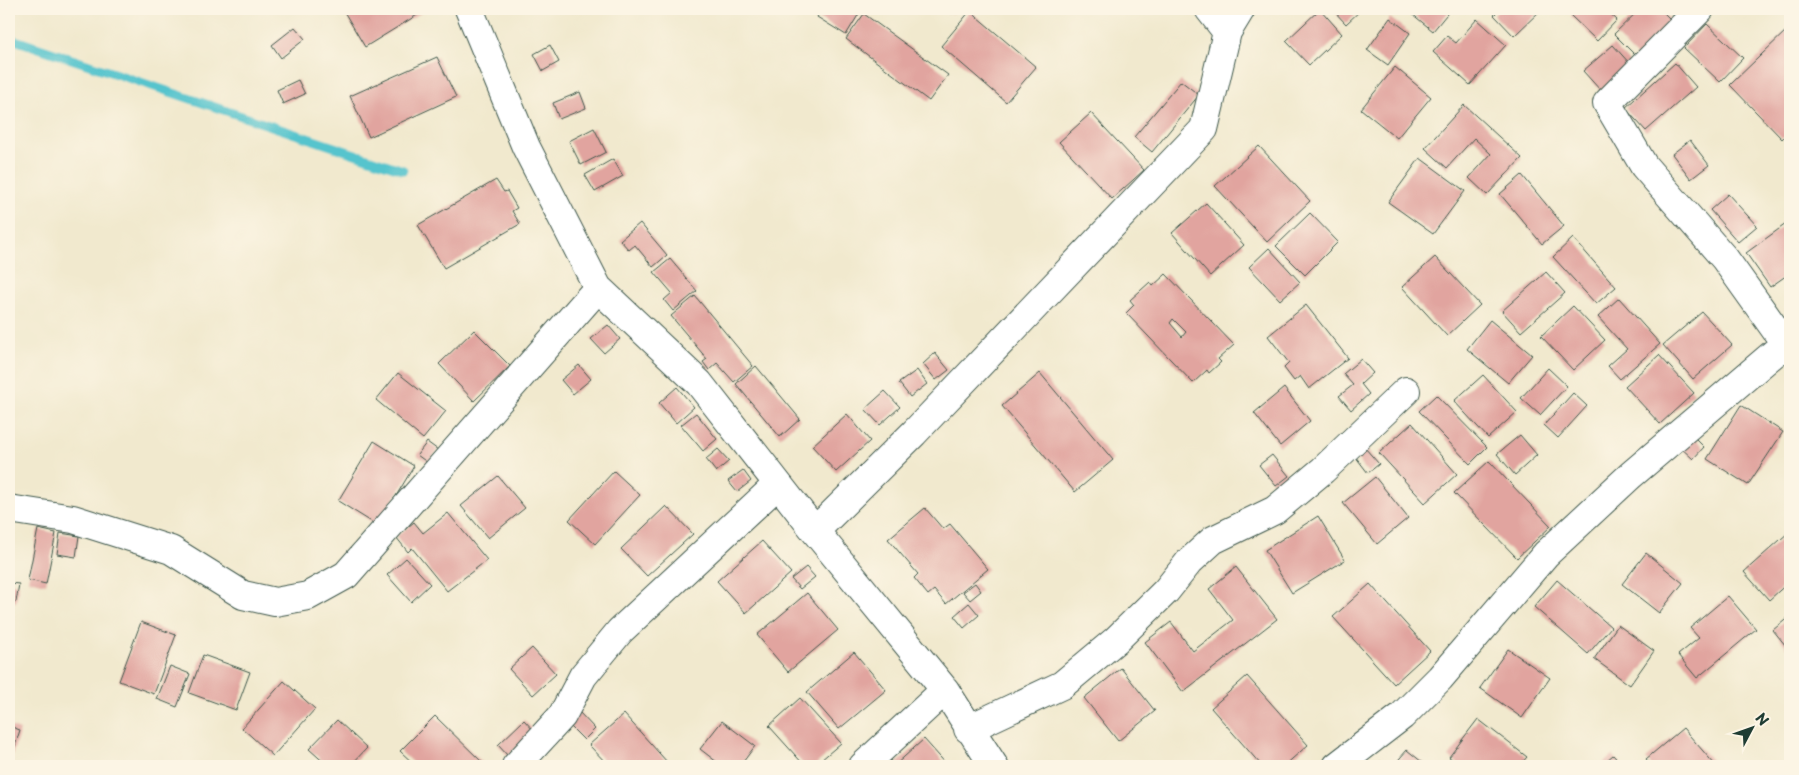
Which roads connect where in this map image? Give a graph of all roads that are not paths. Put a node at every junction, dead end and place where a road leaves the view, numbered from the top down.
1 (469, 9) edge
2 (1209, 9) edge
3 (1241, 9) edge
4 (1700, 9) edge
5 (1227, 32) junction
6 (598, 288) junction
7 (1788, 347) edge
8 (1406, 391) dead end
9 (778, 484) junction
10 (9, 509) edge
11 (815, 531) junction
12 (945, 690) junction
13 (968, 728) junction
14 (516, 766) edge
15 (864, 766) edge
16 (994, 766) edge
17 (1338, 766) edge

1 - 6 street
2 - 5 street
3 - 5 street
4 - 7 street
5 - 11 street
6 - 9 street
6 - 10 street
7 - 17 street
8 - 13 street
9 - 11 street
9 - 14 street
11 - 12 street
12 - 13 street
12 - 15 street
13 - 16 street

